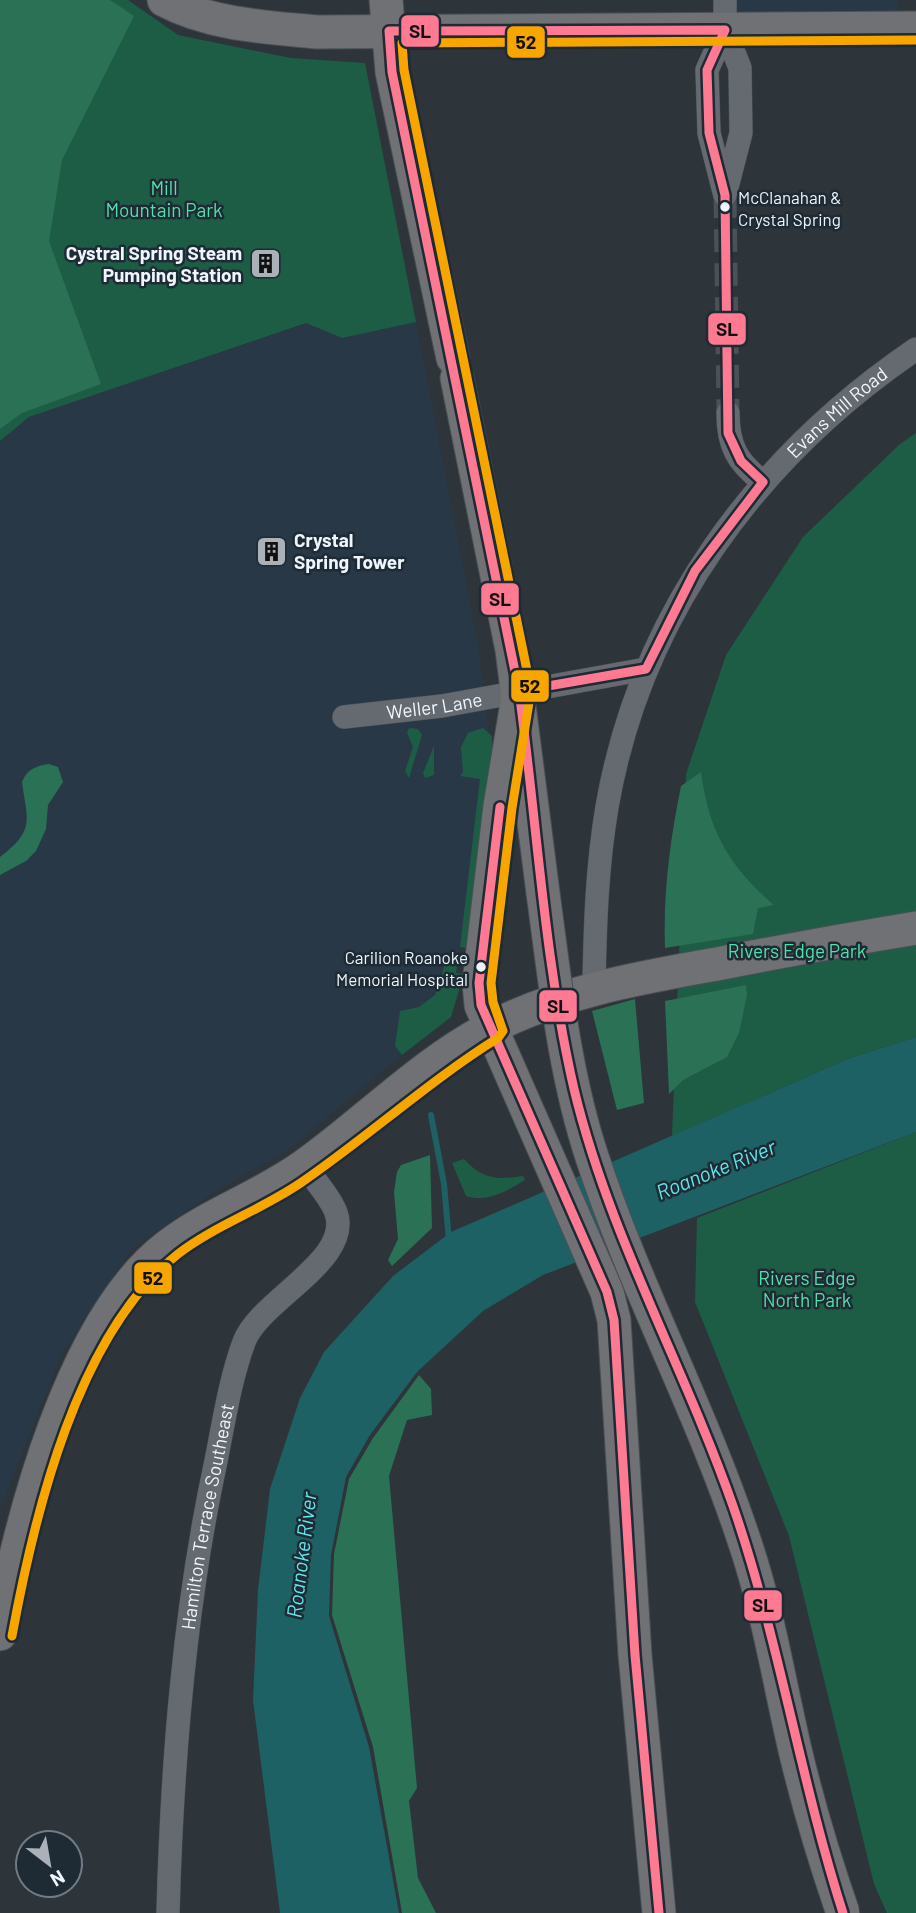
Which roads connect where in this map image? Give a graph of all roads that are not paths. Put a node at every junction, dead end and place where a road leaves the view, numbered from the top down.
1 (164, 0) edge
2 (725, 15) edge
3 (388, 16) edge
4 (916, 28) edge
5 (916, 349) edge
6 (728, 413) tunnel mouth
7 (763, 482) junction
8 (646, 669) junction
9 (519, 691) junction
10 (344, 717) dead end
11 (916, 928) edge
12 (594, 986) junction
13 (491, 1028) junction
14 (305, 1166) junction
15 (0, 1634) edge
16 (168, 1913) edge
17 (659, 1913) edge
18 (843, 1913) edge

1 - 3 street
2 - 2 street
2 - 3 street
2 - 4 street
3 - 9 street
5 - 7 street, Evans Mill Road
6 - 7 street
7 - 8 street, Evans Mill Road
8 - 9 street, Weller Lane
8 - 12 street, Evans Mill Road
9 - 10 street, Weller Lane
9 - 13 street
9 - 18 street, bridge
11 - 12 street
12 - 13 street
13 - 14 street
13 - 17 street
14 - 15 street
14 - 16 street, Hamilton Terrace Southeast

